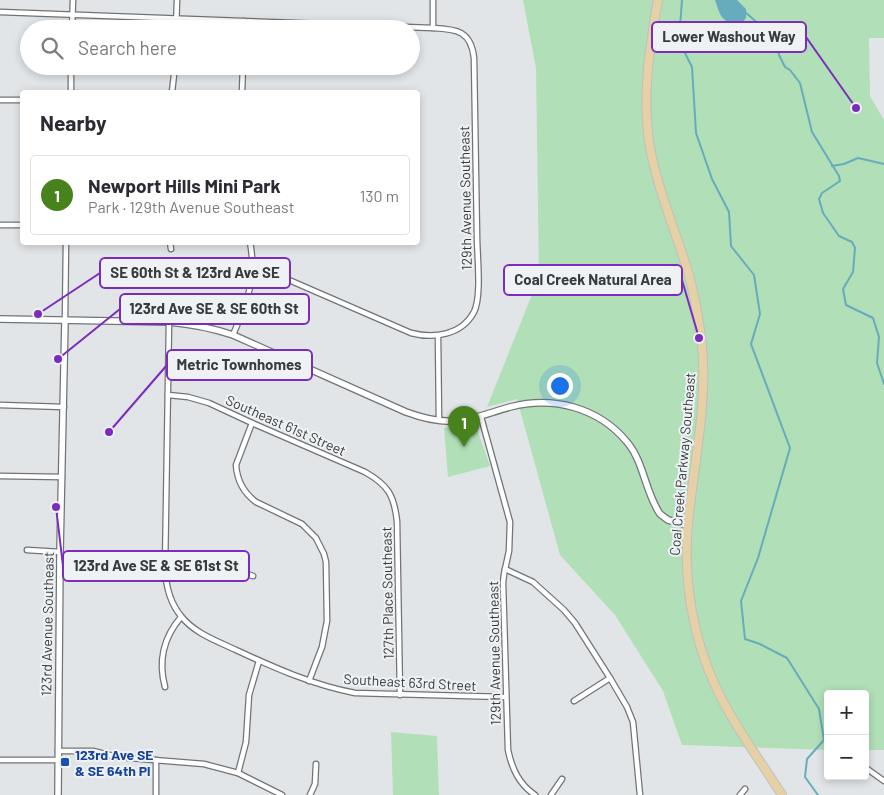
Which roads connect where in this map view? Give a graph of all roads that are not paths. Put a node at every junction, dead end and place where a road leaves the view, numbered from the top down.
1 (73, 0) edge
2 (177, 0) edge
3 (433, 0) edge
4 (658, 0) edge
5 (0, 12) edge
6 (72, 15) junction
7 (176, 18) junction
8 (72, 20) edge
9 (221, 20) edge
10 (420, 28) edge
11 (433, 28) junction
12 (71, 75) edge
13 (174, 75) edge
14 (243, 75) edge
15 (71, 90) edge
16 (172, 90) edge
17 (242, 90) edge
18 (0, 100) edge
19 (20, 100) edge
20 (0, 225) edge
21 (20, 225) edge
22 (66, 245) edge
23 (170, 245) edge
24 (250, 245) edge
25 (170, 249) dead end
26 (253, 268) junction
27 (0, 319) edge
28 (66, 320) junction
29 (169, 322) junction
30 (234, 335) junction
31 (438, 336) junction
32 (168, 394) junction
33 (0, 405) edge
34 (64, 407) junction
35 (481, 416) junction
36 (439, 420) junction
37 (252, 423) junction
38 (0, 476) edge
39 (62, 477) junction
40 (390, 491) joint
41 (688, 524) junction
42 (27, 550) dead end
43 (60, 552) junction
44 (166, 555) junction
45 (505, 568) junction
46 (253, 576) dead end
47 (181, 617) junction
48 (259, 660) junction
49 (610, 678) junction
50 (310, 681) junction
51 (165, 687) dead end
52 (400, 695) junction
53 (506, 697) junction
54 (574, 701) dead end
55 (58, 751) junction
56 (0, 760) edge
57 (58, 760) junction
58 (156, 760) junction
59 (316, 764) dead end
60 (869, 770) edge
61 (238, 773) junction
62 (562, 779) dead end
63 (884, 781) edge
64 (744, 789) dead end
65 (58, 795) edge
66 (156, 795) edge
67 (282, 795) edge
68 (310, 795) edge
69 (535, 795) edge
70 (551, 795) edge
71 (640, 795) edge
72 (740, 795) edge
73 (782, 795) edge

1 - 6 street
2 - 7 street
3 - 11 street
4 - 41 main road, Coal Creek Parkway Southeast
5 - 6 street
6 - 7 street
6 - 8 street
7 - 9 street
10 - 11 street
11 - 31 street, 129th Avenue Southeast
12 - 15 street
13 - 16 street
14 - 17 street
18 - 19 street
20 - 21 street
22 - 28 street, 123rd Avenue Southeast
23 - 25 street
24 - 26 street
26 - 30 street
26 - 31 street
27 - 28 street
28 - 29 street
28 - 34 street, 123rd Avenue Southeast
29 - 30 street
29 - 32 street
30 - 36 street
31 - 36 street
32 - 37 street, Southeast 61st Street
32 - 44 street
33 - 34 street
34 - 39 street, 123rd Avenue Southeast
35 - 36 street
35 - 41 street
35 - 45 street, 129th Avenue Southeast
37 - 40 street, Southeast 61st Street
37 - 50 street
38 - 39 street
39 - 43 street, 123rd Avenue Southeast
40 - 52 street, 127th Place Southeast
41 - 73 main road, Coal Creek Parkway Southeast
42 - 43 street
43 - 55 street, 123rd Avenue Southeast
44 - 46 street
44 - 47 street
45 - 49 street
45 - 53 street, 129th Avenue Southeast
47 - 48 street, Southeast 63rd Street
47 - 51 street
48 - 50 street, Southeast 63rd Street
48 - 61 street
49 - 54 street
49 - 71 street
50 - 52 street, Southeast 63rd Street
52 - 53 street, Southeast 63rd Street
53 - 69 street, 129th Avenue Southeast
55 - 57 street, 123rd Avenue Southeast
55 - 58 street
56 - 57 street
57 - 65 street, 123rd Avenue Southeast
58 - 61 street
58 - 66 street
59 - 68 street
60 - 63 street
61 - 67 street
62 - 70 street
64 - 72 street

